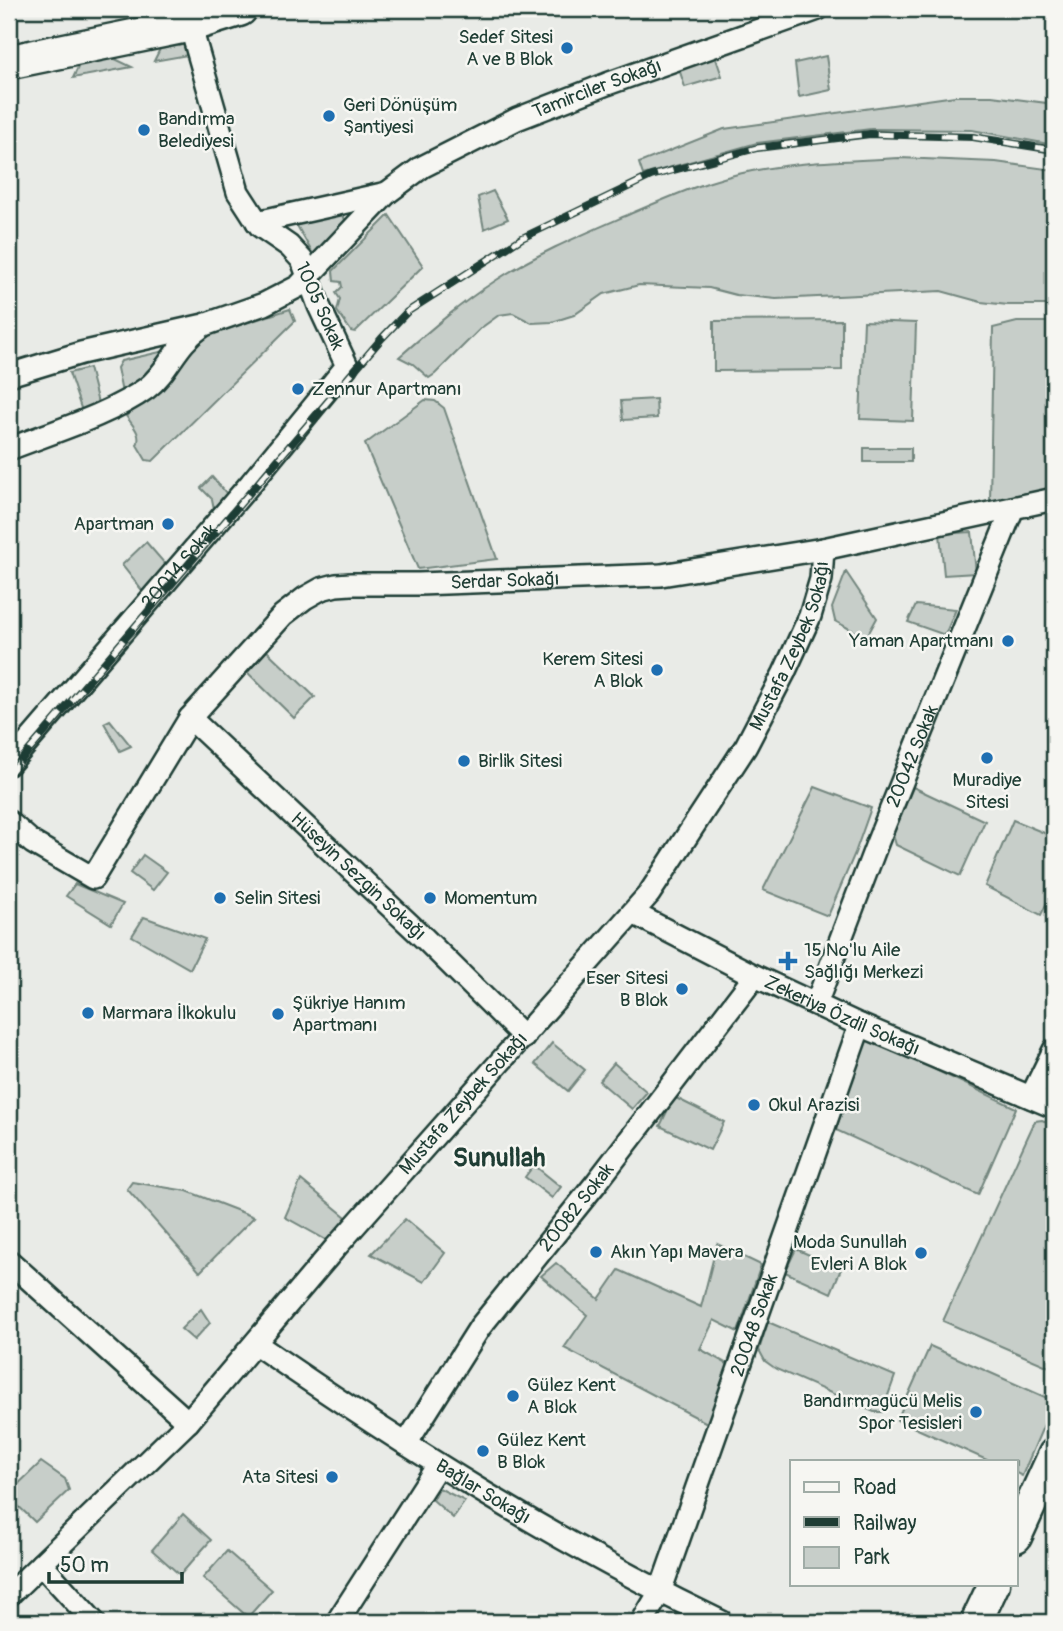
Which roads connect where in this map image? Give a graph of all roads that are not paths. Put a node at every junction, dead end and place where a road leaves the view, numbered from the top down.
1 (240, 9) edge
2 (818, 9) edge
3 (188, 17) edge
4 (9, 62) edge
5 (387, 193) junction
6 (257, 222) junction
7 (309, 277) junction
8 (204, 325) junction
9 (347, 366) joint
10 (9, 375) edge
11 (9, 449) edge
12 (1054, 499) edge
13 (1013, 508) junction
14 (823, 549) junction
15 (190, 718) junction
16 (9, 764) edge
17 (9, 822) edge
18 (633, 913) junction
19 (755, 976) junction
20 (816, 1004) junction
21 (860, 1025) junction
22 (524, 1037) junction
23 (1054, 1050) edge
24 (1031, 1097) junction
25 (1054, 1107) edge
26 (9, 1261) edge
27 (256, 1344) junction
28 (188, 1422) junction
29 (407, 1444) junction
30 (1054, 1454) edge
31 (438, 1465) junction
32 (1018, 1532) edge
33 (41, 1564) junction
34 (993, 1586) edge
35 (660, 1592) junction
36 (9, 1595) edge
37 (94, 1622) edge
38 (337, 1622) edge
39 (642, 1622) edge
40 (722, 1622) edge
41 (976, 1622) edge

1 - 3 main road
2 - 5 street, Tamirciler Sokağı
3 - 4 main road
3 - 6 street, 1005 Sokak
5 - 6 street, Tamirciler Sokağı
5 - 7 street, Tamirciler Sokağı
6 - 7 street, 1005 Sokak
7 - 8 street, Tamirciler Sokağı
7 - 9 street, 1005 Sokak
8 - 10 street, Tamirciler Sokağı
8 - 11 street
9 - 16 street, 20014 Sokak
12 - 13 street, Serdar Sokağı
13 - 14 street, Serdar Sokağı
13 - 20 street, 20042 Sokak
14 - 15 street, Serdar Sokağı
14 - 18 street, Mustafa Zeybek Sokağı
15 - 17 street, Serdar Sokağı
15 - 22 street, Hüseyin Sezgin Sokağı
18 - 19 street, Zekeriya Özdil Sokağı
18 - 22 street, Mustafa Zeybek Sokağı
19 - 20 street, Zekeriya Özdil Sokağı
19 - 29 street, 20082 Sokak
20 - 21 street, Zekeriya Özdil Sokağı
21 - 24 street, Zekeriya Özdil Sokağı
21 - 35 street, 20048 Sokak
22 - 27 street, Mustafa Zeybek Sokağı
23 - 24 street
24 - 25 street, Zekeriya Özdil Sokağı
26 - 28 street
27 - 28 street, Mustafa Zeybek Sokağı
27 - 29 street, Bağlar Sokağı
28 - 33 street, Mustafa Zeybek Sokağı
29 - 31 street, Bağlar Sokağı
30 - 32 main road
31 - 35 street, Bağlar Sokağı
31 - 38 street
33 - 36 street, Mustafa Zeybek Sokağı
33 - 37 street
34 - 41 main road
35 - 39 street, 20048 Sokak
35 - 40 street, Bağlar Sokağı

